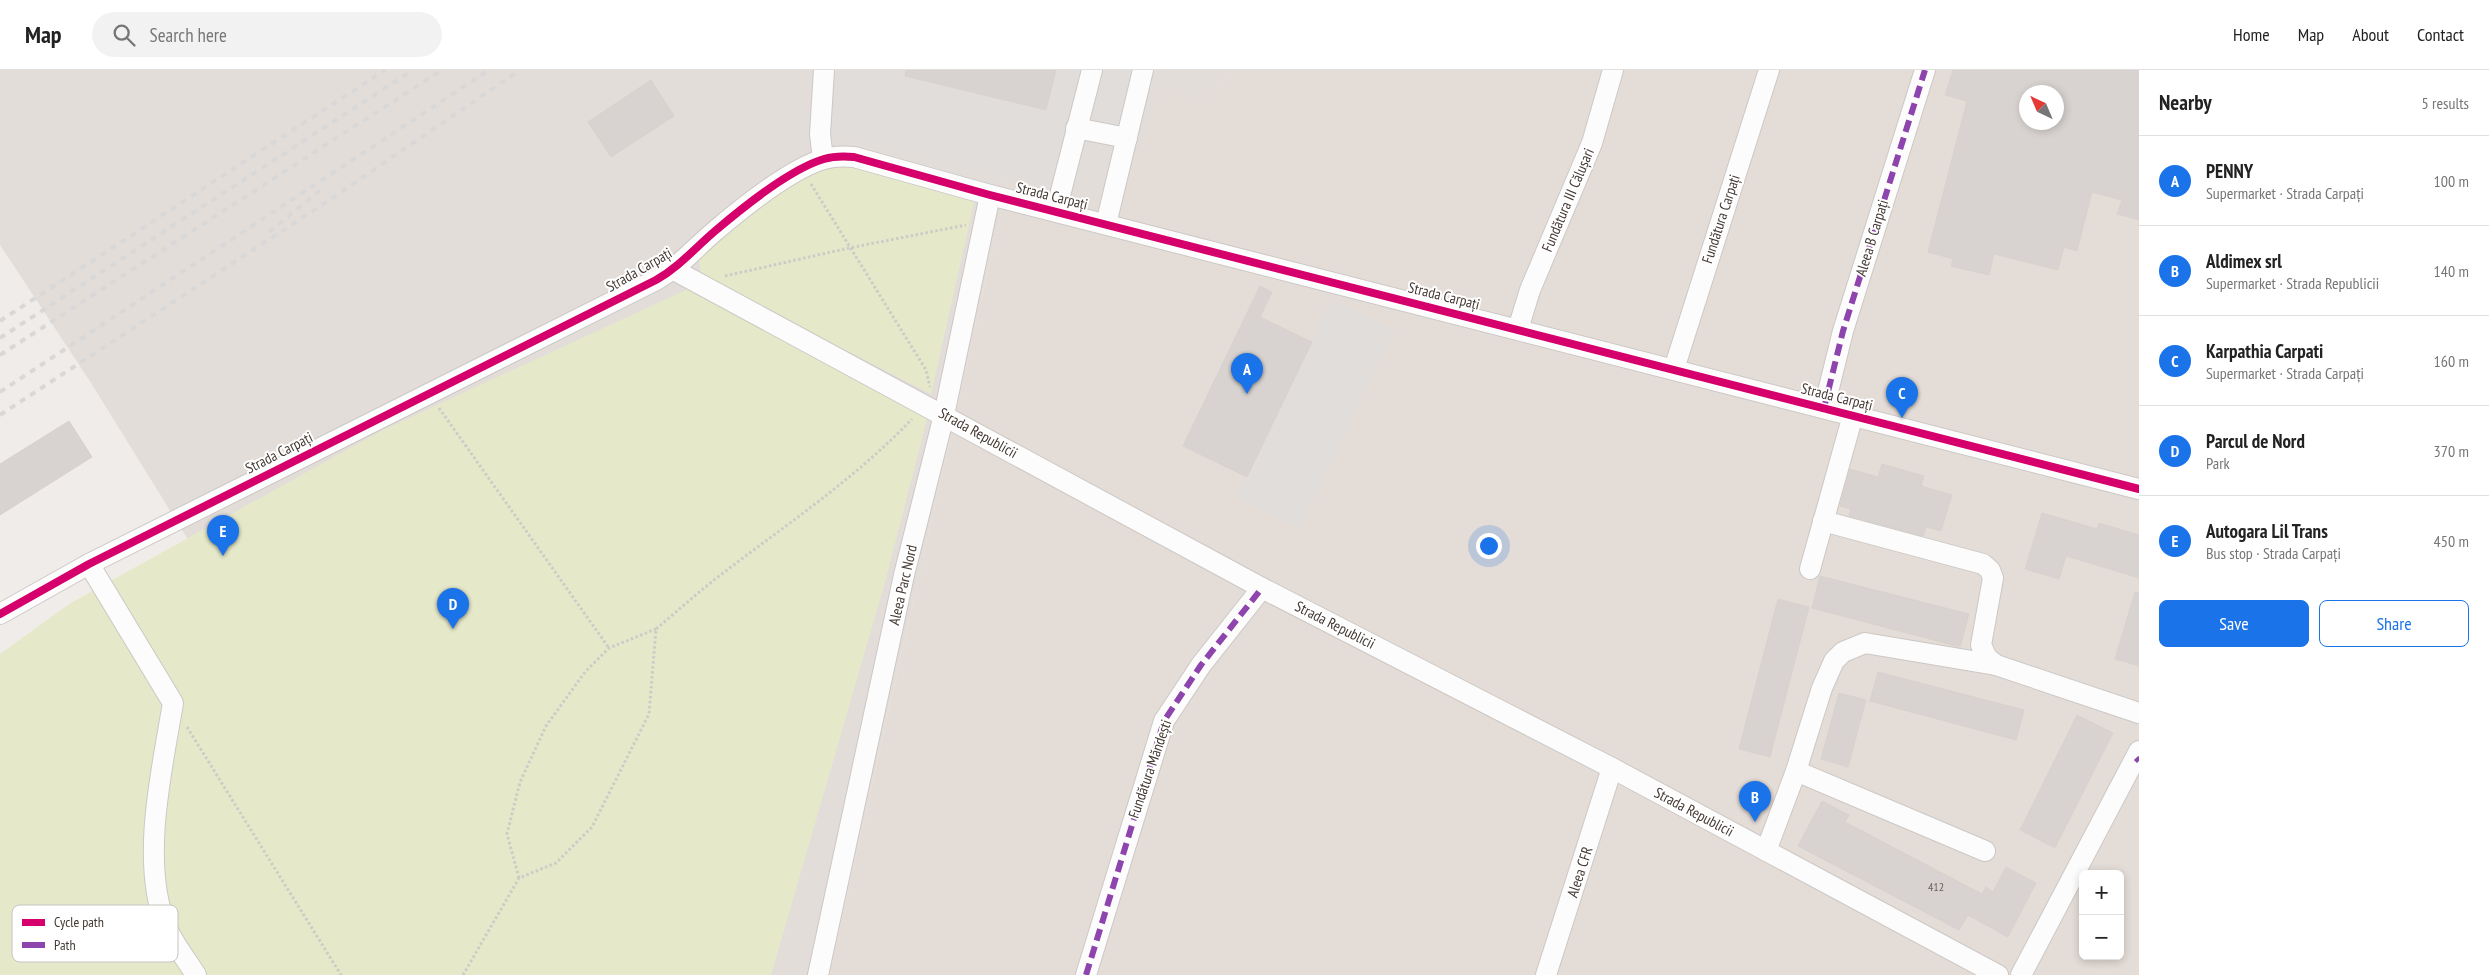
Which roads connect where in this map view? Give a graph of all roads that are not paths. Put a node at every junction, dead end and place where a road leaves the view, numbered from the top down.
1 (824, 70) edge
2 (1092, 70) edge
3 (1143, 70) edge
4 (1613, 70) edge
5 (1769, 70) edge
6 (1925, 70) edge
7 (1076, 128) junction
8 (1127, 138) junction
9 (823, 159) junction
10 (990, 196) junction
11 (1056, 211) junction
12 (1106, 224) junction
13 (674, 270) junction
14 (1518, 329) junction
15 (1674, 369) junction
16 (1824, 408) junction
17 (936, 410) junction
18 (1853, 415) junction
19 (2139, 489) edge
20 (1823, 521) junction
21 (89, 564) junction
22 (1810, 569) dead end
23 (1262, 588) junction
24 (0, 614) edge
25 (1996, 665) junction
26 (2139, 713) edge
27 (2138, 756) edge
28 (1612, 768) junction
29 (1796, 771) junction
30 (1766, 851) junction
31 (1985, 851) dead end
32 (161, 905) edge
33 (178, 946) edge
34 (196, 975) edge
35 (818, 975) edge
36 (1086, 975) edge
37 (1546, 975) edge
38 (1998, 975) edge
39 (2021, 975) edge

1 - 9 street
2 - 7 street
3 - 8 street
4 - 14 street, Fundătura III Călușari
5 - 15 street, Fundătura Carpați
6 - 16 street, Aleea B Carpați
7 - 8 street
7 - 11 street
8 - 12 street
9 - 10 street, Strada Carpați
9 - 13 street, Strada Carpați
10 - 11 street, Strada Carpați
10 - 17 street, Aleea Parc Nord
11 - 12 street, Strada Carpați
12 - 14 street, Strada Carpați
13 - 17 street, Strada Republicii
13 - 21 street, Strada Carpați
14 - 15 street, Strada Carpați
15 - 16 street, Strada Carpați
16 - 18 street, Strada Carpați
17 - 23 street, Strada Republicii
17 - 35 street, Aleea Parc Nord
18 - 19 street, Strada Carpați
18 - 20 street
20 - 22 street
20 - 25 street
21 - 24 street, Strada Carpați
21 - 32 street
23 - 28 street, Strada Republicii
23 - 36 street, Fundătura Măndești
25 - 26 street
25 - 29 street
27 - 39 street
28 - 30 street, Strada Republicii
28 - 37 street, Aleea CFR
29 - 30 street
29 - 31 street
30 - 38 street, Strada Republicii
33 - 34 street

